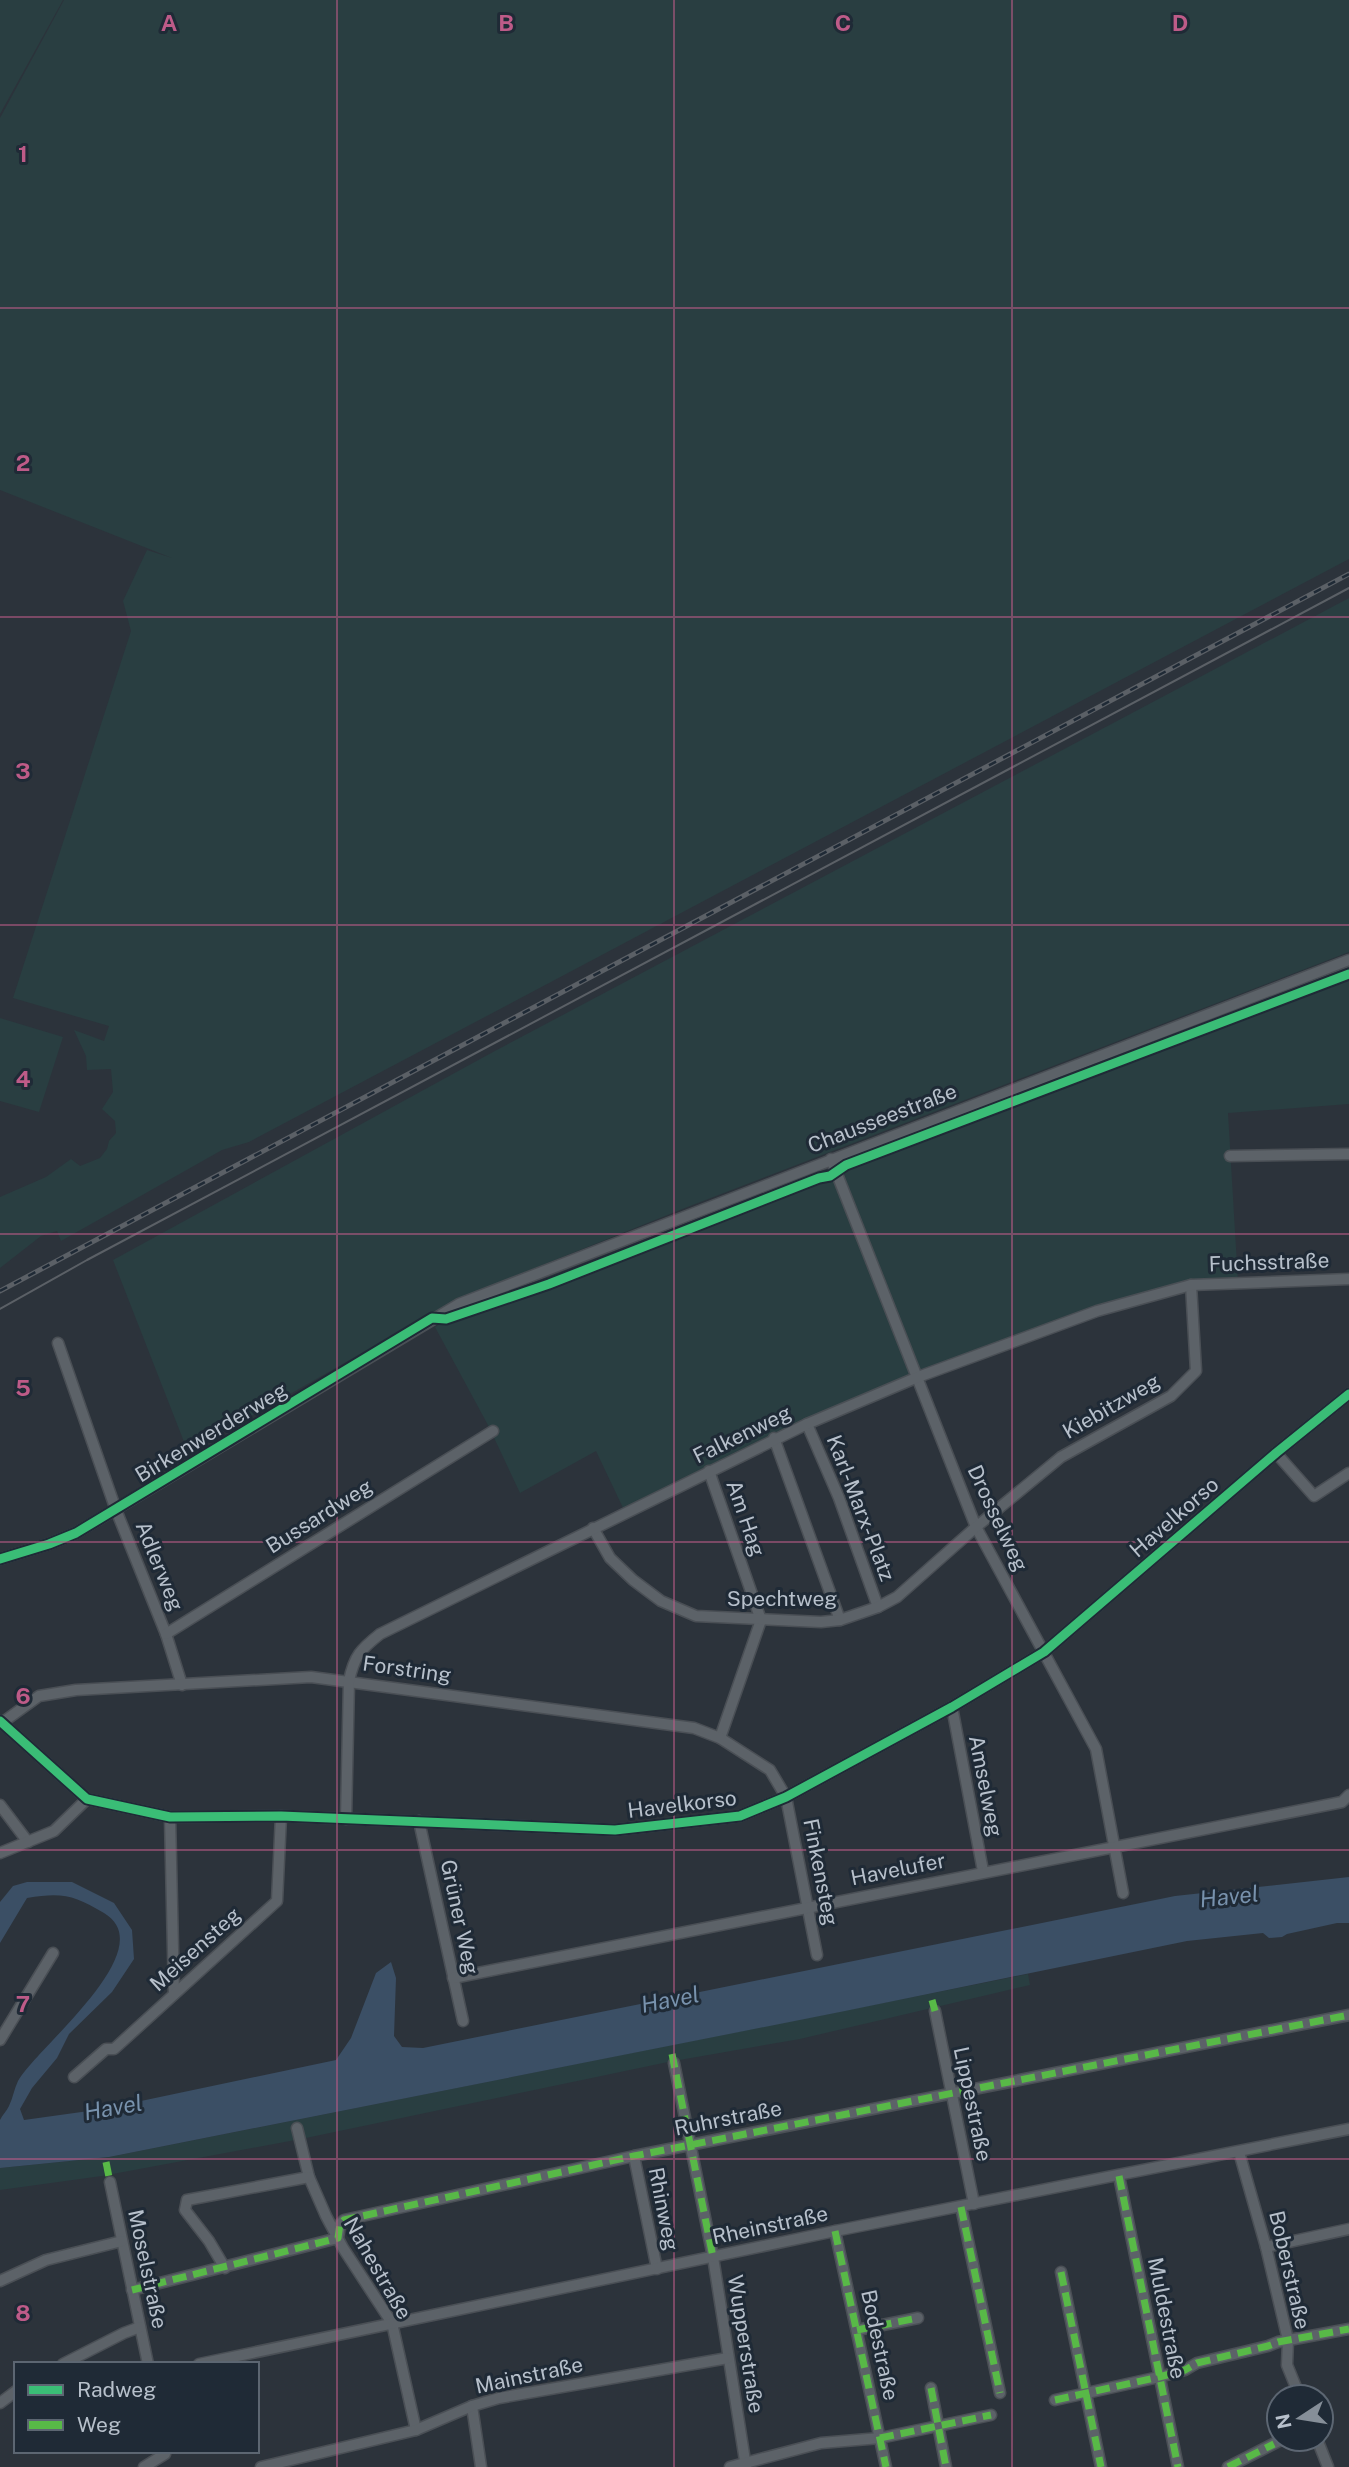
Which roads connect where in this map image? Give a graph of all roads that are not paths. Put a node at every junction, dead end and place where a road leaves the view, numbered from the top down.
1 (1349, 960) edge
2 (1349, 1154) edge
3 (1230, 1156) dead end
4 (831, 1159) junction
5 (1349, 1279) edge
6 (1191, 1285) junction
7 (432, 1318) joint
8 (58, 1343) dead end
9 (918, 1377) junction
10 (1349, 1394) edge
11 (807, 1424) junction
12 (493, 1431) dead end
13 (774, 1438) junction
14 (1276, 1453) junction
15 (709, 1471) junction
16 (1349, 1473) edge
17 (117, 1510) junction
18 (976, 1527) junction
19 (593, 1528) junction
20 (0, 1557) edge
21 (878, 1607) junction
22 (761, 1620) junction
23 (840, 1620) junction
24 (166, 1634) junction
25 (1044, 1652) junction
26 (349, 1681) junction
27 (182, 1685) junction
28 (952, 1707) junction
29 (1, 1721) edge
30 (720, 1738) junction
31 (1349, 1795) edge
32 (786, 1797) junction
33 (87, 1798) junction
34 (0, 1805) edge
35 (281, 1816) junction
36 (170, 1817) junction
37 (346, 1819) junction
38 (419, 1821) junction
39 (28, 1842) junction
40 (1114, 1845) junction
41 (0, 1853) edge
42 (983, 1871) junction
43 (1124, 1893) dead end
44 (808, 1907) junction
45 (53, 1953) dead end
46 (817, 1955) dead end
47 (453, 1978) junction
48 (174, 1994) junction
49 (934, 2011) dead end
50 (1349, 2015) edge
51 (463, 2021) dead end
52 (0, 2040) edge
53 (674, 2063) dead end
54 (74, 2077) dead end
55 (951, 2094) junction
56 (297, 2128) dead end
57 (1349, 2129) edge
58 (692, 2145) junction
59 (1239, 2152) junction
60 (634, 2156) junction
61 (1119, 2176) junction
62 (309, 2177) junction
63 (110, 2182) dead end
64 (974, 2204) junction
65 (961, 2207) junction
66 (1349, 2229) edge
67 (835, 2231) junction
68 (338, 2238) junction
69 (122, 2242) junction
70 (1266, 2248) junction
71 (713, 2257) junction
72 (225, 2268) junction
73 (657, 2269) junction
74 (1061, 2272) dead end
75 (0, 2281) edge
76 (132, 2290) junction
77 (918, 2318) dead end
78 (392, 2323) junction
79 (140, 2328) junction
80 (1349, 2329) edge
81 (857, 2330) junction
82 (1288, 2340) junction
83 (728, 2358) junction
84 (67, 2362) edge
85 (148, 2362) edge
86 (209, 2362) edge
87 (1159, 2377) junction
88 (1294, 2383) edge
89 (931, 2388) dead end
90 (999, 2393) dead end
91 (1085, 2393) junction
92 (1055, 2400) dead end
93 (472, 2406) junction
94 (991, 2416) dead end
95 (938, 2426) junction
96 (416, 2430) junction
97 (880, 2438) junction
98 (1265, 2448) edge
99 (164, 2453) edge
100 (745, 2466) edge
101 (144, 2467) edge
102 (166, 2467) edge
103 (261, 2467) edge
104 (481, 2467) edge
105 (730, 2467) edge
106 (886, 2467) edge
107 (946, 2467) edge
108 (1101, 2467) edge
109 (1178, 2467) edge
110 (1228, 2467) edge

1 - 4 street, Chausseestraße
2 - 3 street
4 - 7 street, Chausseestraße
4 - 9 street, Drosselweg
5 - 6 street, Fuchsstraße
6 - 9 street, Falkenweg
6 - 18 street, Kiebitzweg
7 - 17 street, Birkenwerderweg
8 - 17 street, Adlerweg
9 - 11 street, Falkenweg
9 - 18 street, Drosselweg
10 - 14 street, Havelkorso
11 - 13 street, Falkenweg
11 - 21 street, Karl-Marx-Platz
12 - 24 street, Bussardweg
13 - 15 street, Falkenweg
13 - 23 street
14 - 16 street
14 - 25 street, Havelkorso
15 - 19 street, Falkenweg
15 - 22 street, Am Hag
17 - 20 street, Birkenwerderweg
17 - 24 street, Adlerweg
18 - 21 street, Spechtweg
18 - 25 street, Drosselweg
19 - 22 street, Spechtweg
19 - 26 street, Falkenweg
21 - 23 street, Spechtweg
22 - 23 street, Spechtweg
22 - 30 street
24 - 27 street, Adlerweg
25 - 28 street, Havelkorso
25 - 40 street, Drosselweg
26 - 27 street, Forstring
26 - 30 street, Forstring
26 - 37 street, Falkenweg
27 - 29 street, Forstring
28 - 32 street, Havelkorso
28 - 42 street, Amselweg
29 - 33 street, Havelkorso
30 - 32 street, Forstring
31 - 40 street, Havelufer
32 - 38 street, Havelkorso
32 - 44 street, Finkensteg
33 - 36 street, Havelkorso
33 - 39 street
34 - 39 street
35 - 36 street, Havelkorso
35 - 37 street, Havelkorso
35 - 48 street, Meisensteg
36 - 48 street
37 - 38 street, Havelkorso
38 - 47 street, Grüner Weg
39 - 41 street
40 - 42 street, Havelufer
40 - 43 street, Drosselweg
42 - 44 street, Havelufer
44 - 46 street, Finkensteg
44 - 47 street, Havelufer
45 - 52 street
47 - 51 street, Grüner Weg
48 - 54 street, Meisensteg
49 - 55 street, Lippestraße
50 - 55 street, Ruhrstraße
53 - 58 street, Wupperstraße
55 - 58 street, Ruhrstraße
55 - 64 street, Lippestraße
56 - 62 street, Nahestraße
57 - 59 street, Rheinstraße
58 - 60 street, Ruhrstraße
58 - 71 street, Wupperstraße
59 - 61 street, Rheinstraße
59 - 70 street, Boberstraße
60 - 68 street, Ruhrstraße
60 - 73 street, Rhinweg
61 - 64 street, Rheinstraße
61 - 87 street, Muldestraße
62 - 68 street, Nahestraße
62 - 72 street
63 - 69 street, Moselstraße
64 - 65 street, Rheinstraße
65 - 67 street, Rheinstraße
65 - 90 street
66 - 70 street
67 - 71 street, Rheinstraße
67 - 81 street, Bodestraße
68 - 72 street
68 - 78 street, Nahestraße
69 - 75 street
69 - 76 street, Moselstraße
70 - 82 street, Boberstraße
71 - 73 street, Rheinstraße
71 - 83 street, Wupperstraße
72 - 76 street
73 - 78 street, Rheinstraße
74 - 91 street
76 - 79 street, Moselstraße
77 - 81 street
78 - 86 street, Rheinstraße
78 - 96 street, Nahestraße
79 - 84 street
79 - 85 street, Moselstraße
80 - 82 street
81 - 97 street, Bodestraße
82 - 87 street
82 - 88 street, Boberstraße
83 - 93 street, Mainstraße
83 - 100 street, Wupperstraße
87 - 91 street
87 - 109 street, Muldestraße
89 - 95 street
91 - 92 street
91 - 108 street
93 - 96 street, Mainstraße
93 - 104 street
94 - 95 street
95 - 97 street
95 - 107 street
96 - 103 street, Mainstraße
97 - 100 street
97 - 106 street, Bodestraße
98 - 110 street
99 - 101 street
99 - 102 street
100 - 105 street

